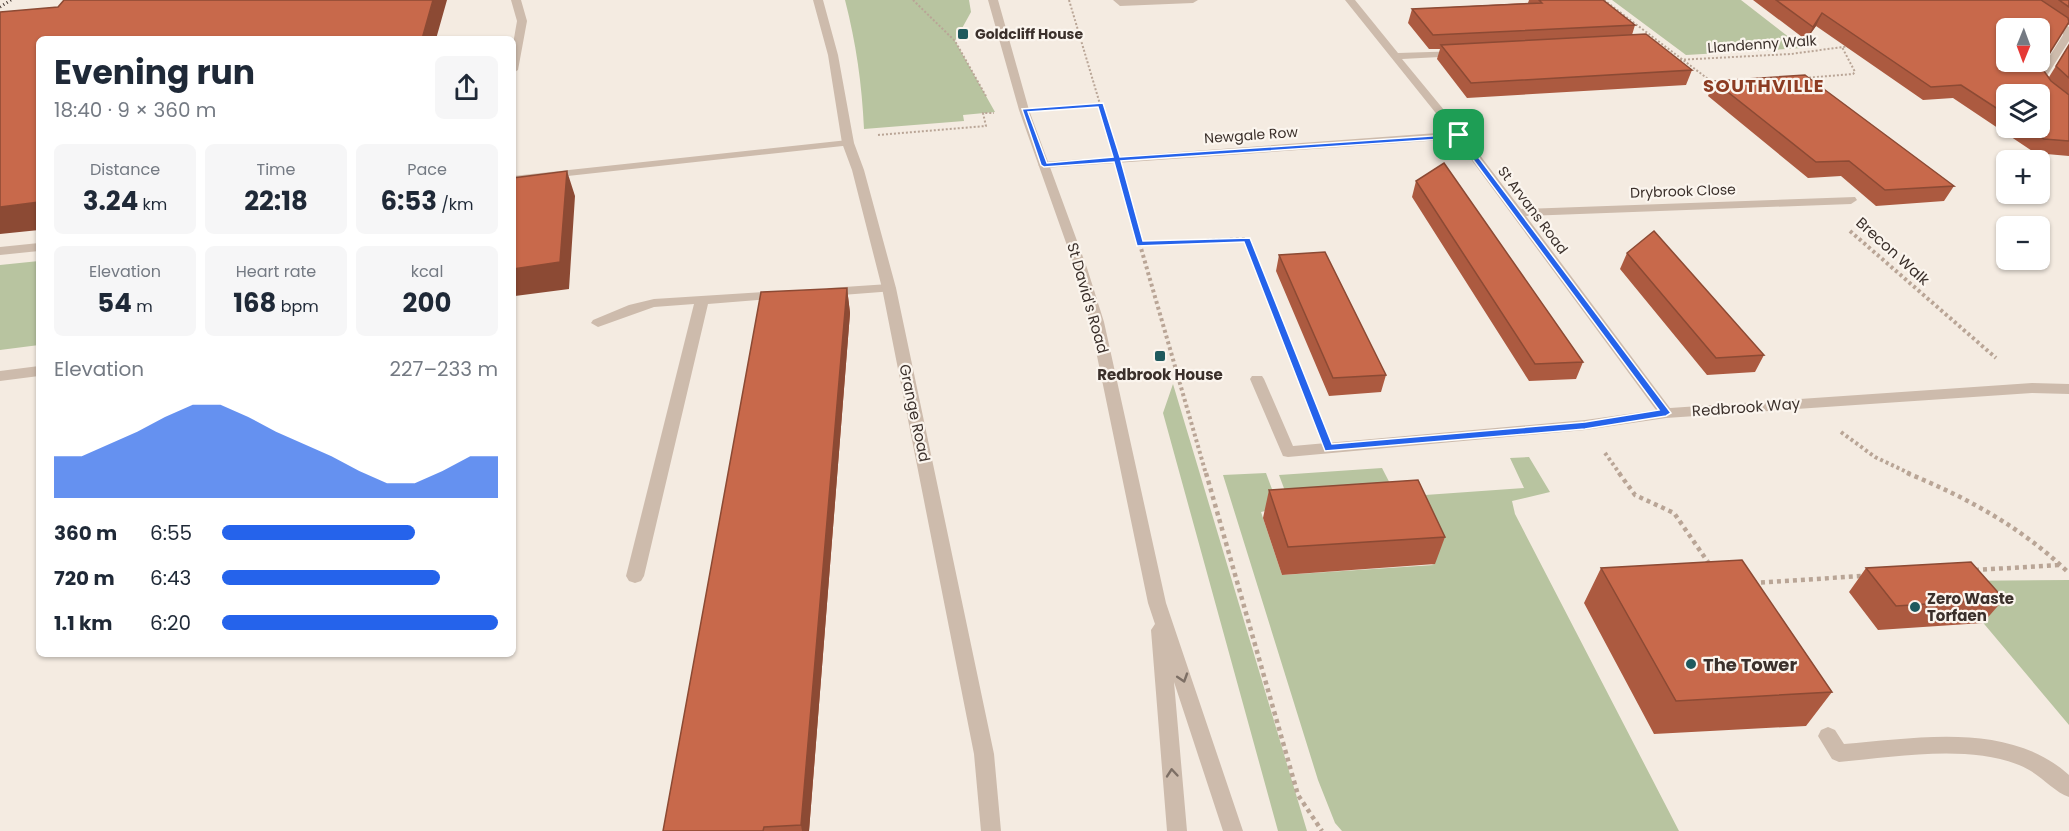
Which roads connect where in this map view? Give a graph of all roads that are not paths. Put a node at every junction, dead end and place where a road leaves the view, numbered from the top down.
1 (516, 0) edge
2 (818, 0) edge
3 (993, 0) edge
4 (1118, 0) edge
5 (1193, 0) edge
6 (1350, 0) edge
7 (2025, 0) edge
8 (1476, 52) edge
9 (516, 54) edge
10 (1395, 56) junction
11 (2069, 110) edge
12 (1459, 135) junction
13 (848, 140) junction
14 (1044, 165) junction
15 (516, 179) edge
16 (1851, 200) road end
17 (1517, 213) junction
18 (36, 247) edge
19 (0, 251) edge
20 (889, 288) junction
21 (819, 292) edge
22 (795, 294) edge
23 (702, 300) junction
24 (598, 323) dead end
25 (36, 371) edge
26 (0, 376) edge
27 (1257, 379) dead end
28 (2069, 388) edge
29 (1666, 413) junction
30 (634, 576) dead end
31 (1158, 603) junction
32 (1828, 736) edge
33 (2069, 788) edge
34 (991, 831) edge
35 (1177, 831) edge
36 (1233, 831) edge

1 - 9 street
2 - 13 street, Grange Road
3 - 14 street, St David's Road
4 - 5 street
6 - 10 street, St Arvans Road
7 - 11 street
8 - 10 street
10 - 12 street, St Arvans Road
12 - 14 street, Newgale Row
12 - 17 street, St Arvans Road
13 - 15 street
13 - 20 street, Grange Road
14 - 31 street, St David's Road
16 - 17 street, Drybrook Close
17 - 29 street, St Arvans Road
18 - 19 street
20 - 21 street
20 - 34 street, Grange Road
22 - 23 street
23 - 24 street
23 - 30 street
25 - 26 street
27 - 29 street, Redbrook Way
28 - 29 street, Redbrook Way
35 -> 31 street, St David's Road
31 -> 36 street, St David's Road
32 - 33 street

